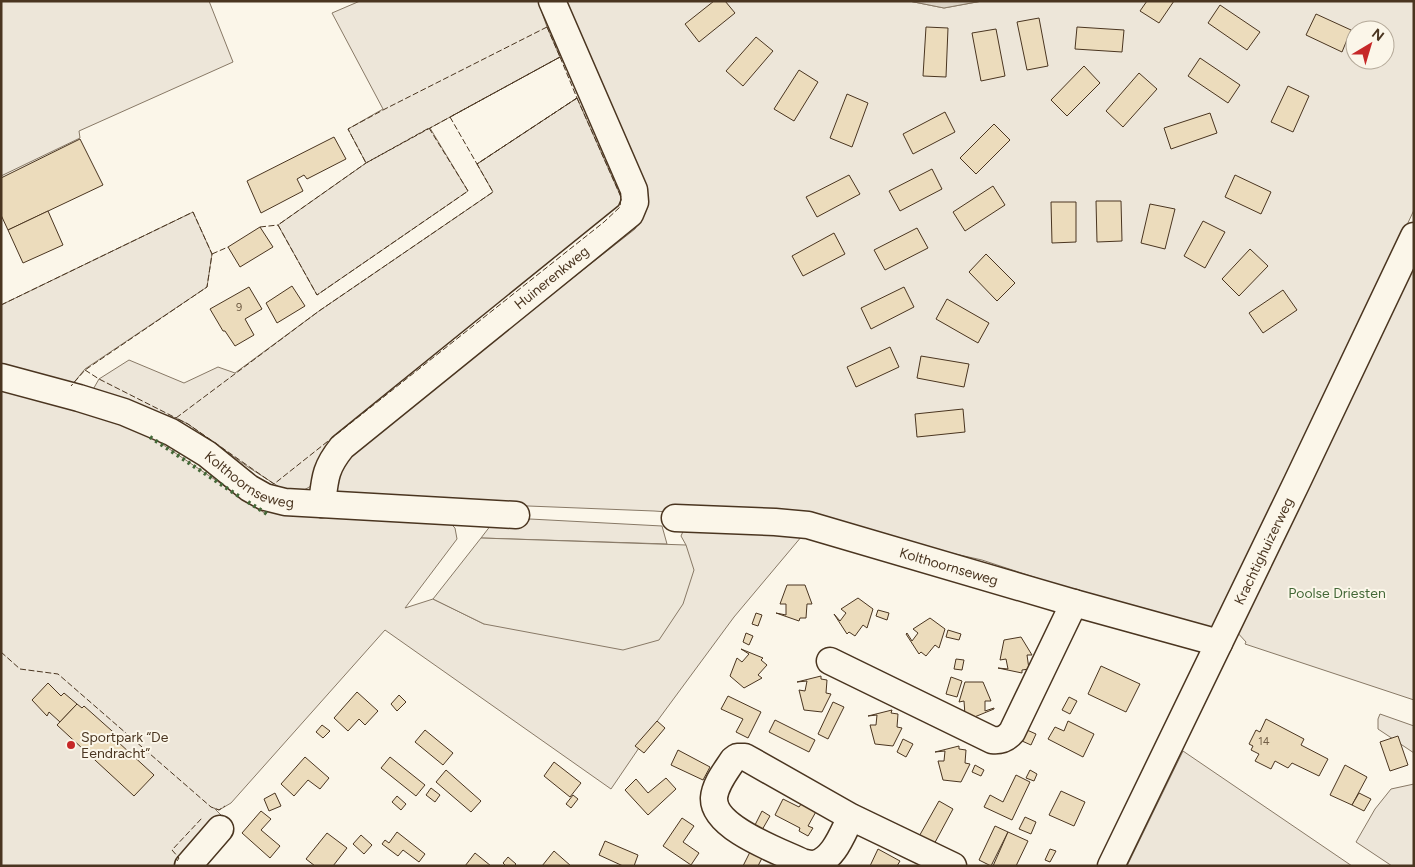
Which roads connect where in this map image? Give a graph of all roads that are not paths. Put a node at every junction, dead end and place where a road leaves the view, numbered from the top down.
1 (552, 1) edge
2 (1414, 236) edge
3 (1, 377) edge
4 (322, 504) junction
5 (516, 514) dead end
6 (676, 518) dead end
7 (1074, 603) junction
8 (1218, 643) junction
9 (830, 661) dead end
10 (851, 817) junction
11 (220, 829) dead end
12 (188, 866) edge
13 (953, 866) edge
14 (1110, 866) edge

1 - 4 street, Huinerenkweg
2 - 8 street, Krachtighuizerweg
3 - 4 street, Kolthoornseweg
4 - 5 street, Kolthoornseweg
6 - 7 street, Kolthoornseweg
7 - 8 street, Kolthoornseweg
7 - 9 street
8 - 14 street, Krachtighuizerweg
10 - 10 street
10 - 13 street
11 - 12 street

